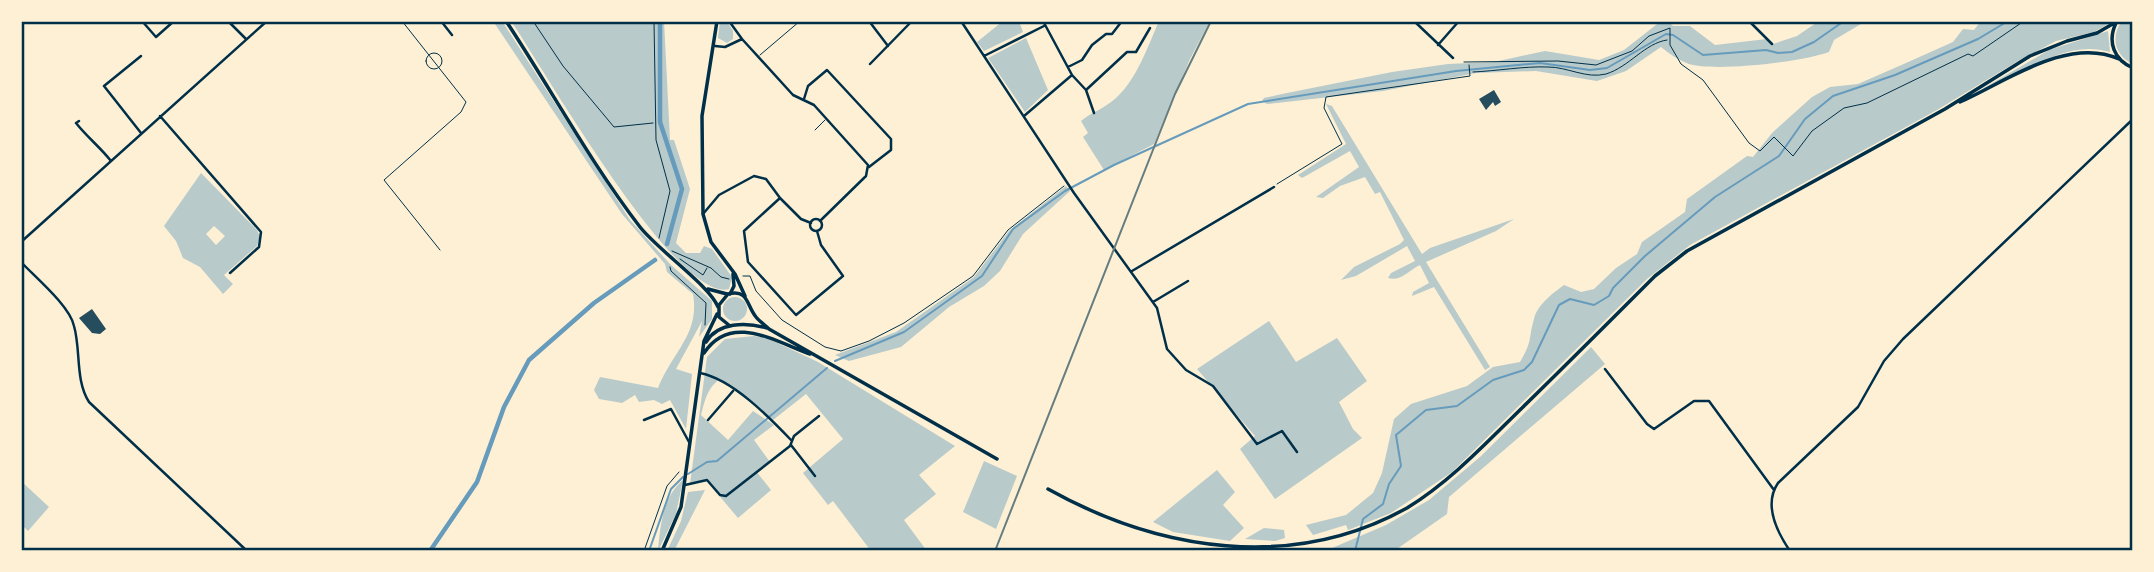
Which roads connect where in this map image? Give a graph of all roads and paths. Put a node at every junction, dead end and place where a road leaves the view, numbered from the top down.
1 (142, 21) edge
2 (174, 21) edge
3 (228, 21) edge
4 (267, 21) edge
5 (402, 21) edge
6 (441, 21) edge
7 (506, 21) edge
8 (533, 21) edge
9 (654, 21) edge
10 (717, 21) edge
11 (729, 21) edge
12 (800, 21) edge
13 (869, 21) edge
14 (912, 21) edge
15 (961, 21) edge
16 (1043, 21) edge
17 (1122, 21) edge
18 (1414, 21) edge
19 (1458, 21) edge
20 (1749, 21) edge
21 (2024, 21) edge
22 (2117, 22) edge
23 (1044, 26) junction
24 (1150, 27) dead end
25 (452, 35) dead end
26 (742, 38) junction
27 (246, 39) junction
28 (1669, 40) junction
29 (1438, 44) junction
30 (1772, 44) dead end
31 (715, 46) junction
32 (888, 46) junction
33 (428, 53) junction
34 (141, 56) dead end
35 (984, 56) junction
36 (758, 57) junction
37 (1453, 58) dead end
38 (2119, 59) junction
39 (1464, 62) dead end
40 (1468, 63) junction
41 (870, 64) dead end
42 (439, 67) junction
43 (1068, 67) junction
44 (2133, 68) edge
45 (1471, 72) junction
46 (1072, 75) junction
47 (1086, 90) junction
48 (803, 100) junction
49 (1945, 109) junction
50 (1094, 113) dead end
51 (160, 116) junction
52 (1024, 116) junction
53 (827, 119) junction
54 (2133, 119) edge
55 (79, 121) dead end
56 (655, 123) junction
57 (815, 130) dead end
58 (141, 133) junction
59 (111, 161) junction
60 (869, 167) junction
61 (1068, 183) junction
62 (1273, 187) joint
63 (780, 198) junction
64 (703, 214) junction
65 (820, 221) junction
66 (811, 223) junction
67 (817, 231) junction
68 (21, 242) edge
69 (662, 243) dead end
70 (666, 247) dead end
71 (440, 250) dead end
72 (678, 259) dead end
73 (21, 262) edge
74 (707, 266) junction
75 (670, 267) dead end
76 (1132, 271) junction
77 (733, 272) junction
78 (230, 273) dead end
79 (740, 277) dead end
80 (731, 279) dead end
81 (1188, 281) dead end
82 (702, 287) junction
83 (729, 294) junction
84 (746, 298) junction
85 (1153, 302) junction
86 (718, 309) junction
87 (752, 310) junction
88 (743, 325) junction
89 (730, 326) junction
90 (769, 329) junction
91 (703, 332) dead end
92 (703, 347) junction
93 (702, 356) junction
94 (818, 357) junction
95 (1605, 369) dead end
96 (700, 373) junction
97 (734, 390) junction
98 (819, 416) dead end
99 (643, 420) dead end
100 (708, 420) dead end
101 (791, 442) junction
102 (691, 445) junction
103 (1297, 452) dead end
104 (997, 459) dead end
105 (686, 468) junction
106 (815, 476) dead end
107 (685, 483) junction
108 (1048, 489) dead end
109 (1774, 489) junction
110 (247, 551) edge
111 (644, 551) edge
112 (662, 551) edge
113 (1790, 551) edge

1 - 2 street
3 - 27 street
4 - 27 street
5 - 33 lane
6 - 25 street
7 - 82 main road
8 - 56 path
9 - 56 path
10 - 31 main road
11 - 26 street
12 - 36 lane
13 - 32 street
14 - 32 street
15 - 35 street
16 - 23 street
17 - 43 street
18 - 29 street
19 - 29 street
20 - 30 street
21 - 28 path
22 - 38 main road
22 - 49 main road
23 - 35 street
23 - 43 street
24 - 47 street
26 - 31 street
26 - 36 street
27 - 51 street
28 - 40 path
28 - 45 path
29 - 37 street
31 - 64 main road
32 - 41 street
33 - 42 lane
33 - 42 lane
33 - 42 lane
34 - 58 street
35 - 52 street
36 - 48 street
38 - 44 main road
38 - 49 main road
39 - 40 path
40 - 45 path
42 - 71 lane
43 - 46 street
45 - 62 path
46 - 47 street
46 - 52 street
47 - 50 street
48 - 53 street
48 - 60 street
49 - 108 main road
51 - 58 street
51 - 78 street
52 - 61 street
53 - 57 lane
53 - 60 street
54 - 109 street
55 - 59 street
56 - 69 path
58 - 59 street
59 - 68 street
60 - 65 street
61 - 76 street
61 - 79 path
62 - 76 street
63 - 64 street
63 - 66 street
63 - 67 street
64 - 77 main road
65 - 66 street
65 - 67 street
66 - 67 street
70 - 74 path
72 - 74 path
73 - 110 street
74 - 80 path
75 - 91 path
76 - 85 street
77 - 83 main road
77 - 84 main road
81 - 85 street
82 - 83 main road
82 - 86 main road
83 - 84 main road
83 - 86 main road
84 - 87 main road
85 - 103 street
86 - 89 main road
86 - 92 main road
87 - 88 main road
87 - 90 main road
88 - 89 main road
88 - 90 main road
89 - 92 main road
90 - 94 main road
92 - 93 main road
93 - 94 main road
93 - 96 main road
94 - 104 main road
95 - 109 street
96 - 97 street
96 - 102 main road
97 - 100 street
97 - 101 street
98 - 101 street
99 - 102 street
101 - 106 street
101 - 107 street
102 - 105 main road
105 - 107 main road
105 - 111 path
107 - 112 main road
109 - 113 street

